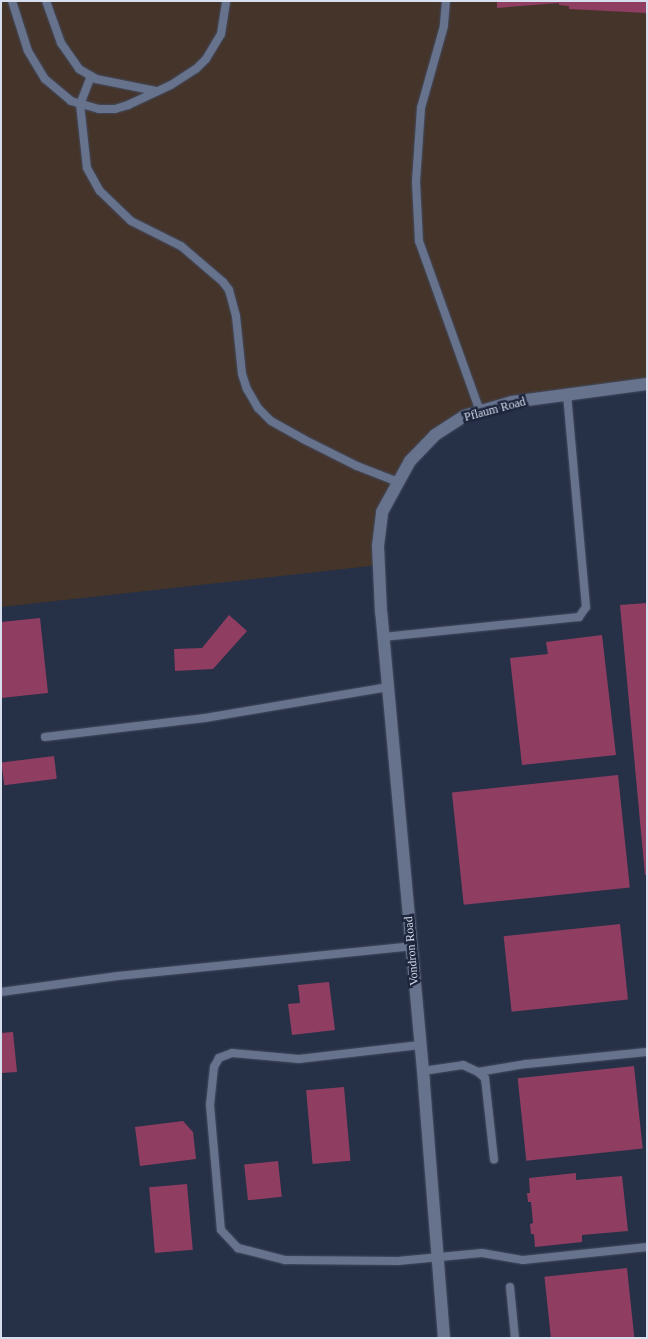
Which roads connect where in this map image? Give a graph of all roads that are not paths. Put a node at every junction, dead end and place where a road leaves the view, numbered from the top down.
1 (12, 1) edge
2 (46, 1) edge
3 (226, 1) edge
4 (446, 1) edge
5 (91, 76) junction
6 (156, 91) junction
7 (80, 104) junction
8 (647, 384) edge
9 (567, 395) junction
10 (480, 411) junction
11 (398, 482) junction
12 (379, 565) joint
13 (383, 637) junction
14 (388, 687) junction
15 (45, 737) dead end
16 (411, 946) junction
17 (1, 992) edge
18 (420, 1045) junction
19 (647, 1052) edge
20 (423, 1070) junction
21 (478, 1072) junction
22 (494, 1160) dead end
23 (647, 1247) edge
24 (438, 1258) junction
25 (510, 1287) dead end
26 (444, 1338) edge
27 (515, 1338) edge

1 - 7 lane
2 - 5 lane
3 - 6 lane
4 - 10 lane
5 - 6 lane
5 - 7 lane
6 - 7 lane
7 - 11 lane
8 - 9 street, Pflaum Road
9 - 10 street, Pflaum Road
9 - 13 lane
10 - 11 street, Pflaum Road
11 - 12 street, Pflaum Road
12 - 13 street, Vondron Road
13 - 14 street, Vondron Road
14 - 15 lane
14 - 16 street, Vondron Road
16 - 17 lane
16 - 18 street, Vondron Road
18 - 20 street, Vondron Road
18 - 24 lane
19 - 21 lane
20 - 21 lane
20 - 24 street, Vondron Road
21 - 22 lane
23 - 24 lane
24 - 26 street, Vondron Road
25 - 27 lane

